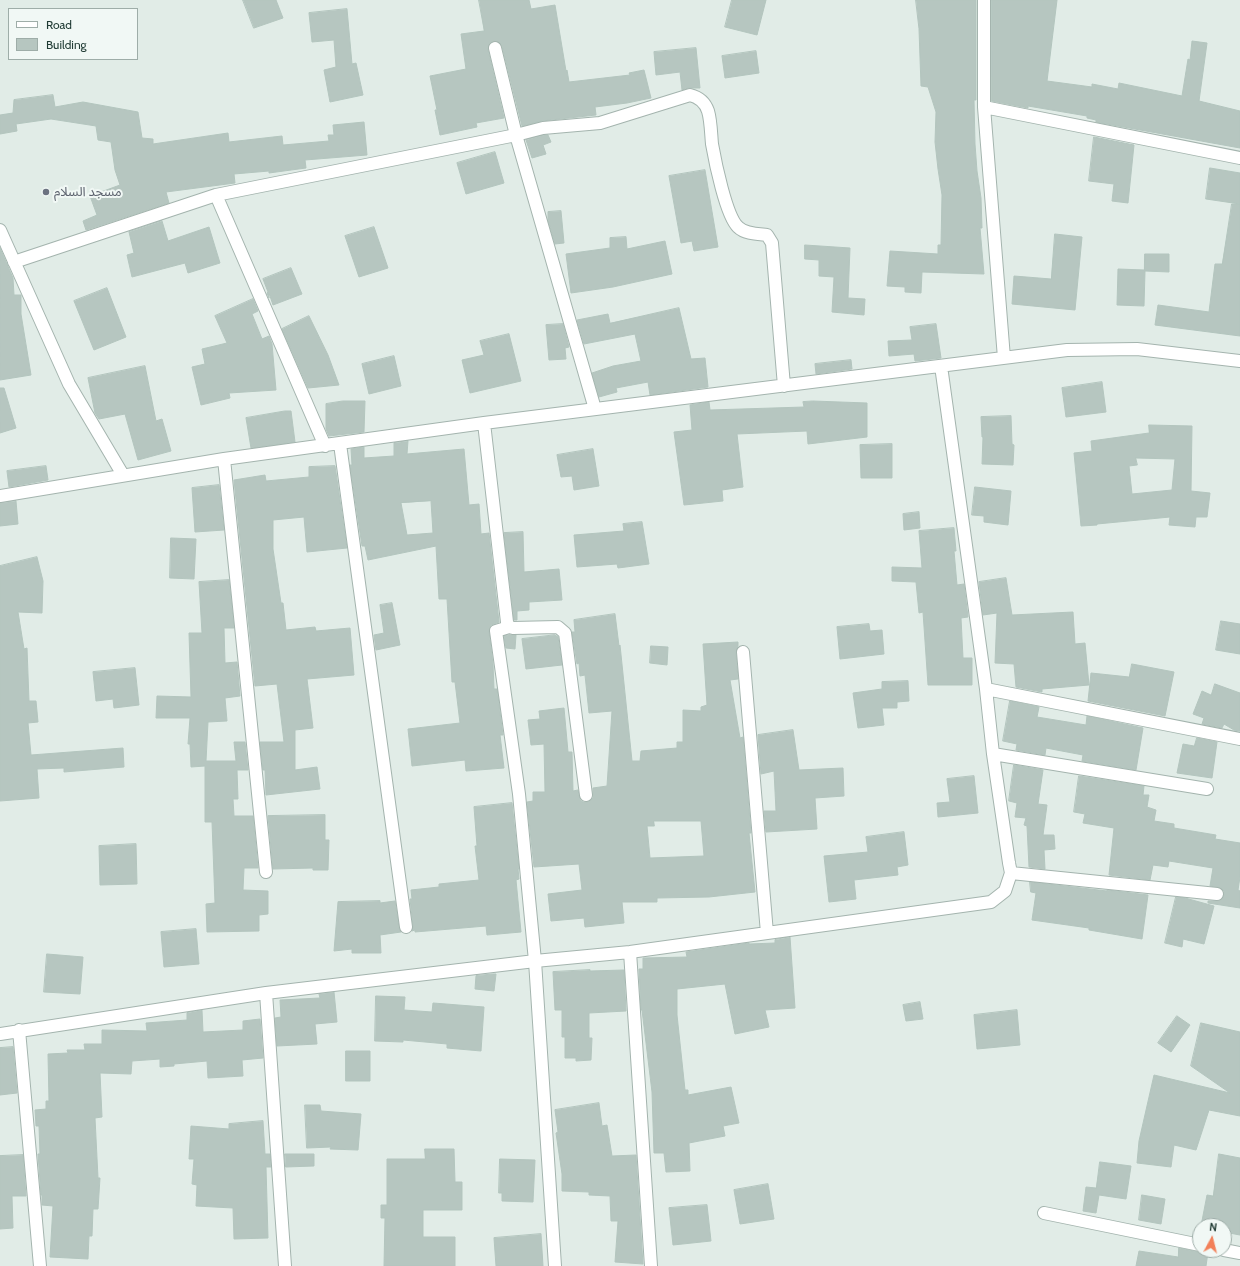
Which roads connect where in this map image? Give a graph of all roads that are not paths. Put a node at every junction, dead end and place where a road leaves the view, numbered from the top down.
1 (984, 0) edge
2 (495, 48) dead end
3 (984, 107) junction
4 (516, 135) junction
5 (1240, 158) edge
6 (216, 195) junction
7 (0, 230) edge
8 (14, 262) junction
9 (1004, 358) junction
10 (1240, 361) edge
11 (940, 366) junction
12 (784, 386) junction
13 (594, 410) junction
14 (484, 423) junction
15 (340, 444) junction
16 (325, 446) junction
17 (224, 459) junction
18 (123, 475) junction
19 (0, 496) edge
20 (509, 627) junction
21 (743, 652) dead end
22 (986, 689) junction
23 (1240, 739) edge
24 (993, 754) junction
25 (1207, 789) dead end
26 (586, 795) dead end
27 (266, 872) dead end
28 (1011, 873) junction
29 (1217, 894) dead end
30 (406, 927) dead end
31 (767, 933) junction
32 (630, 952) junction
33 (535, 961) junction
34 (266, 994) junction
35 (18, 1030) junction
36 (0, 1034) edge
37 (1044, 1213) dead end
38 (1192, 1243) edge
39 (40, 1266) edge
40 (284, 1266) edge
41 (555, 1266) edge
42 (651, 1266) edge

1 - 3 street
2 - 4 street
3 - 5 street
3 - 9 street
4 - 6 street
4 - 12 street
4 - 13 street
6 - 8 street
6 - 16 street
7 - 8 street
8 - 18 street
9 - 10 street
9 - 11 street
11 - 12 street
11 - 22 street
12 - 13 street
13 - 14 street
14 - 15 street
14 - 20 street
15 - 16 street
15 - 30 street
16 - 17 street
17 - 18 street
17 - 27 street
18 - 19 street
20 - 26 street
20 - 33 street
21 - 31 street
22 - 23 street
22 - 24 street
24 - 25 street
24 - 28 street
28 - 29 street
28 - 31 street
31 - 32 street
32 - 33 street
32 - 42 street
33 - 34 street
33 - 41 street
34 - 35 street
34 - 40 street
35 - 36 street
35 - 39 street
37 - 38 street

